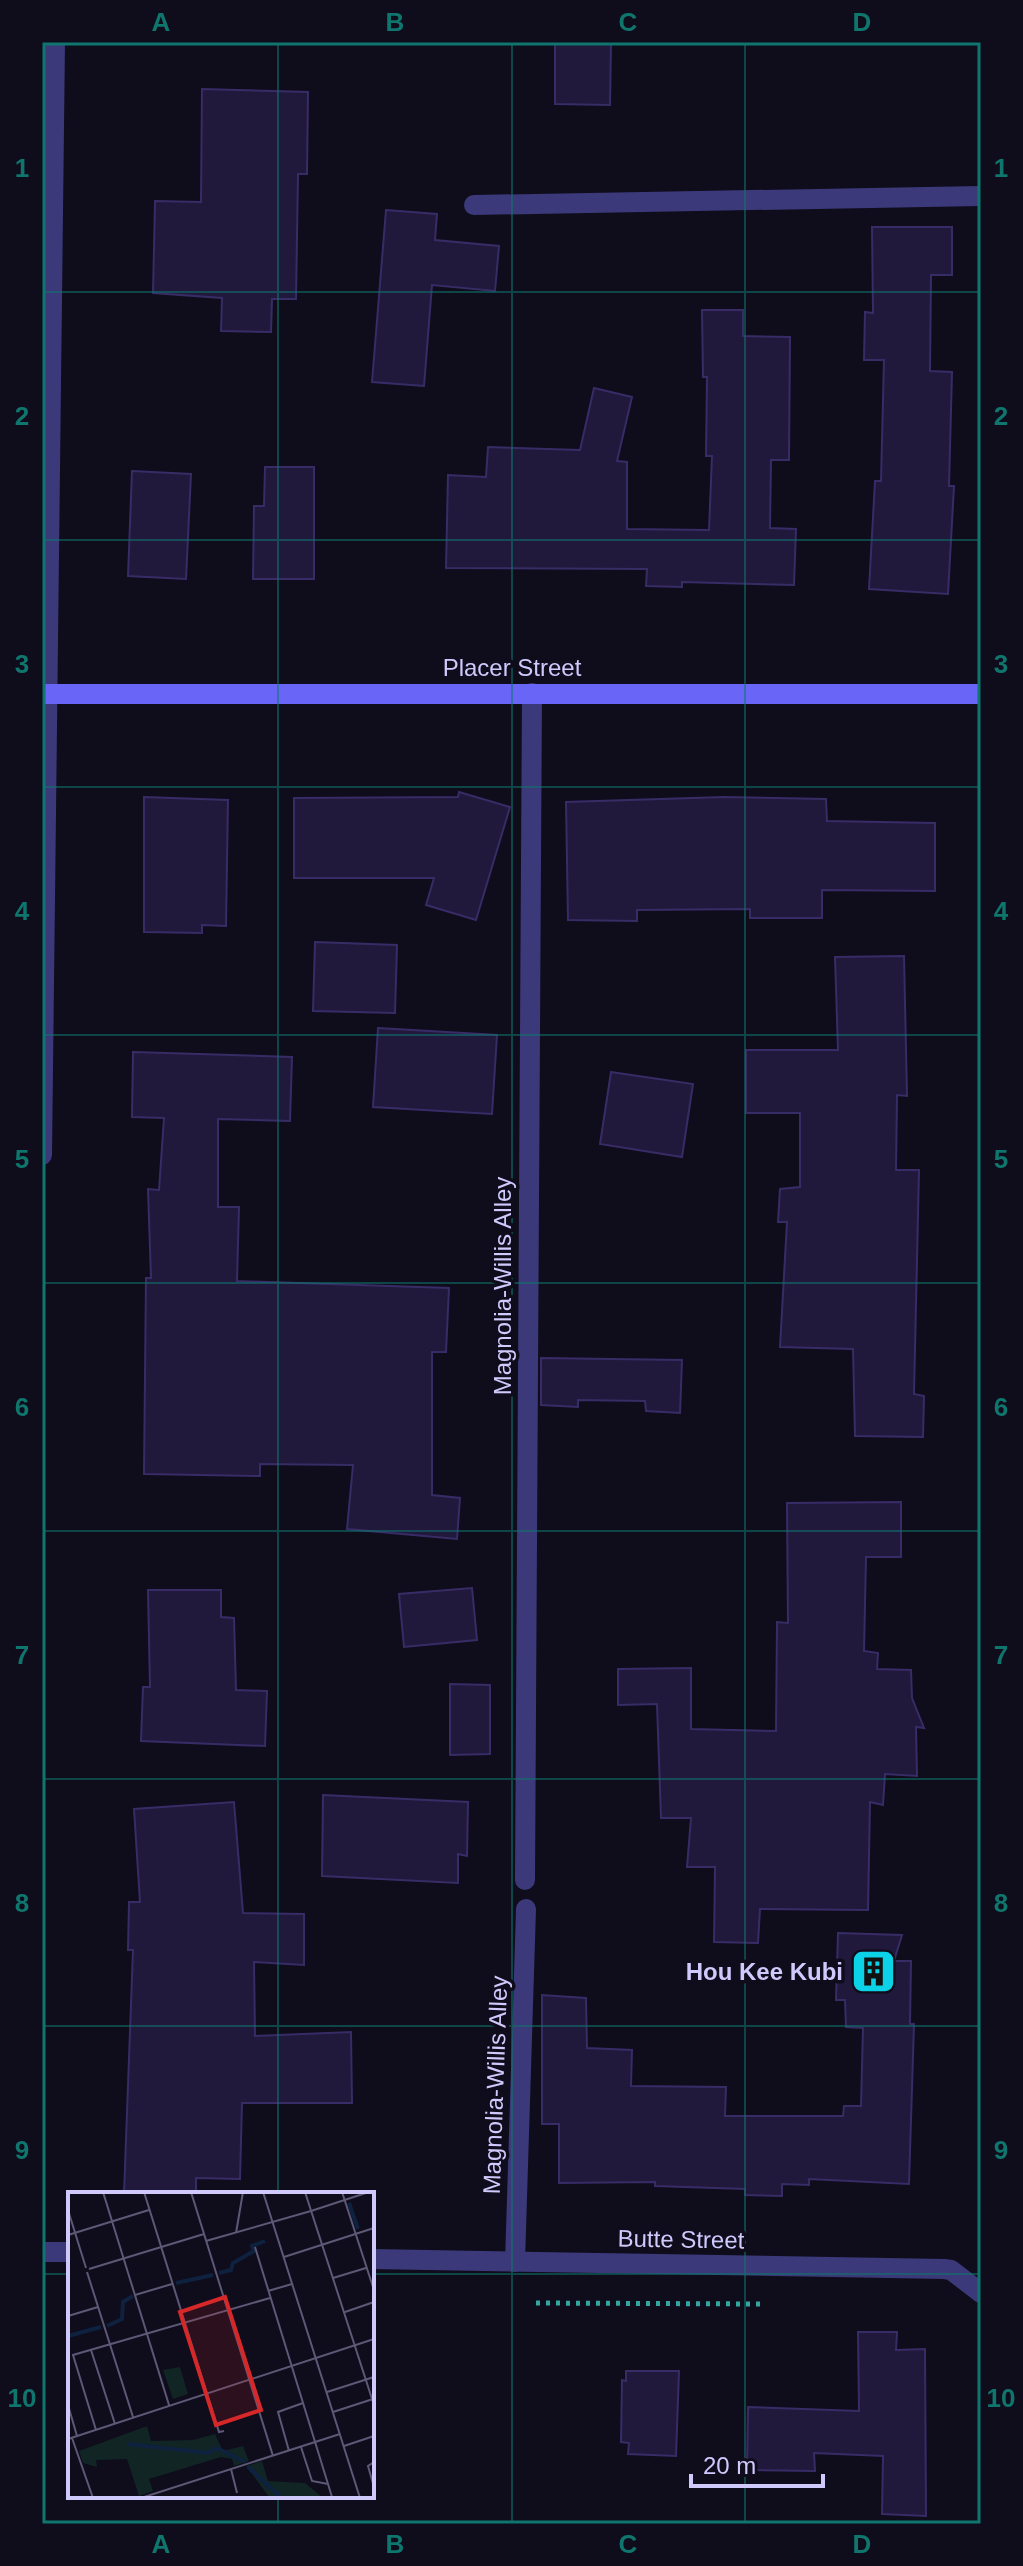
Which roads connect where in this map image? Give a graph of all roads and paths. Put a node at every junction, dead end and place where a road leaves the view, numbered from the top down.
1 (55, 42) edge
2 (981, 196) edge
3 (474, 205) dead end
4 (532, 693) junction
5 (44, 694) edge
6 (981, 694) edge
7 (42, 1155) edge
8 (525, 1880) dead end
9 (526, 1909) dead end
10 (42, 2252) edge
11 (68, 2252) edge
12 (374, 2259) edge
13 (515, 2262) junction
14 (981, 2293) edge
15 (536, 2303) dead end
16 (764, 2304) dead end

1 - 5 street
2 - 3 street
4 - 5 main road, Placer Street
4 - 6 main road, Placer Street
4 - 8 street, Magnolia-Willis Alley
5 - 7 street
9 - 13 street, Magnolia-Willis Alley
10 - 11 street
12 - 13 street, Butte Street
13 - 14 street, Butte Street
15 - 16 path

